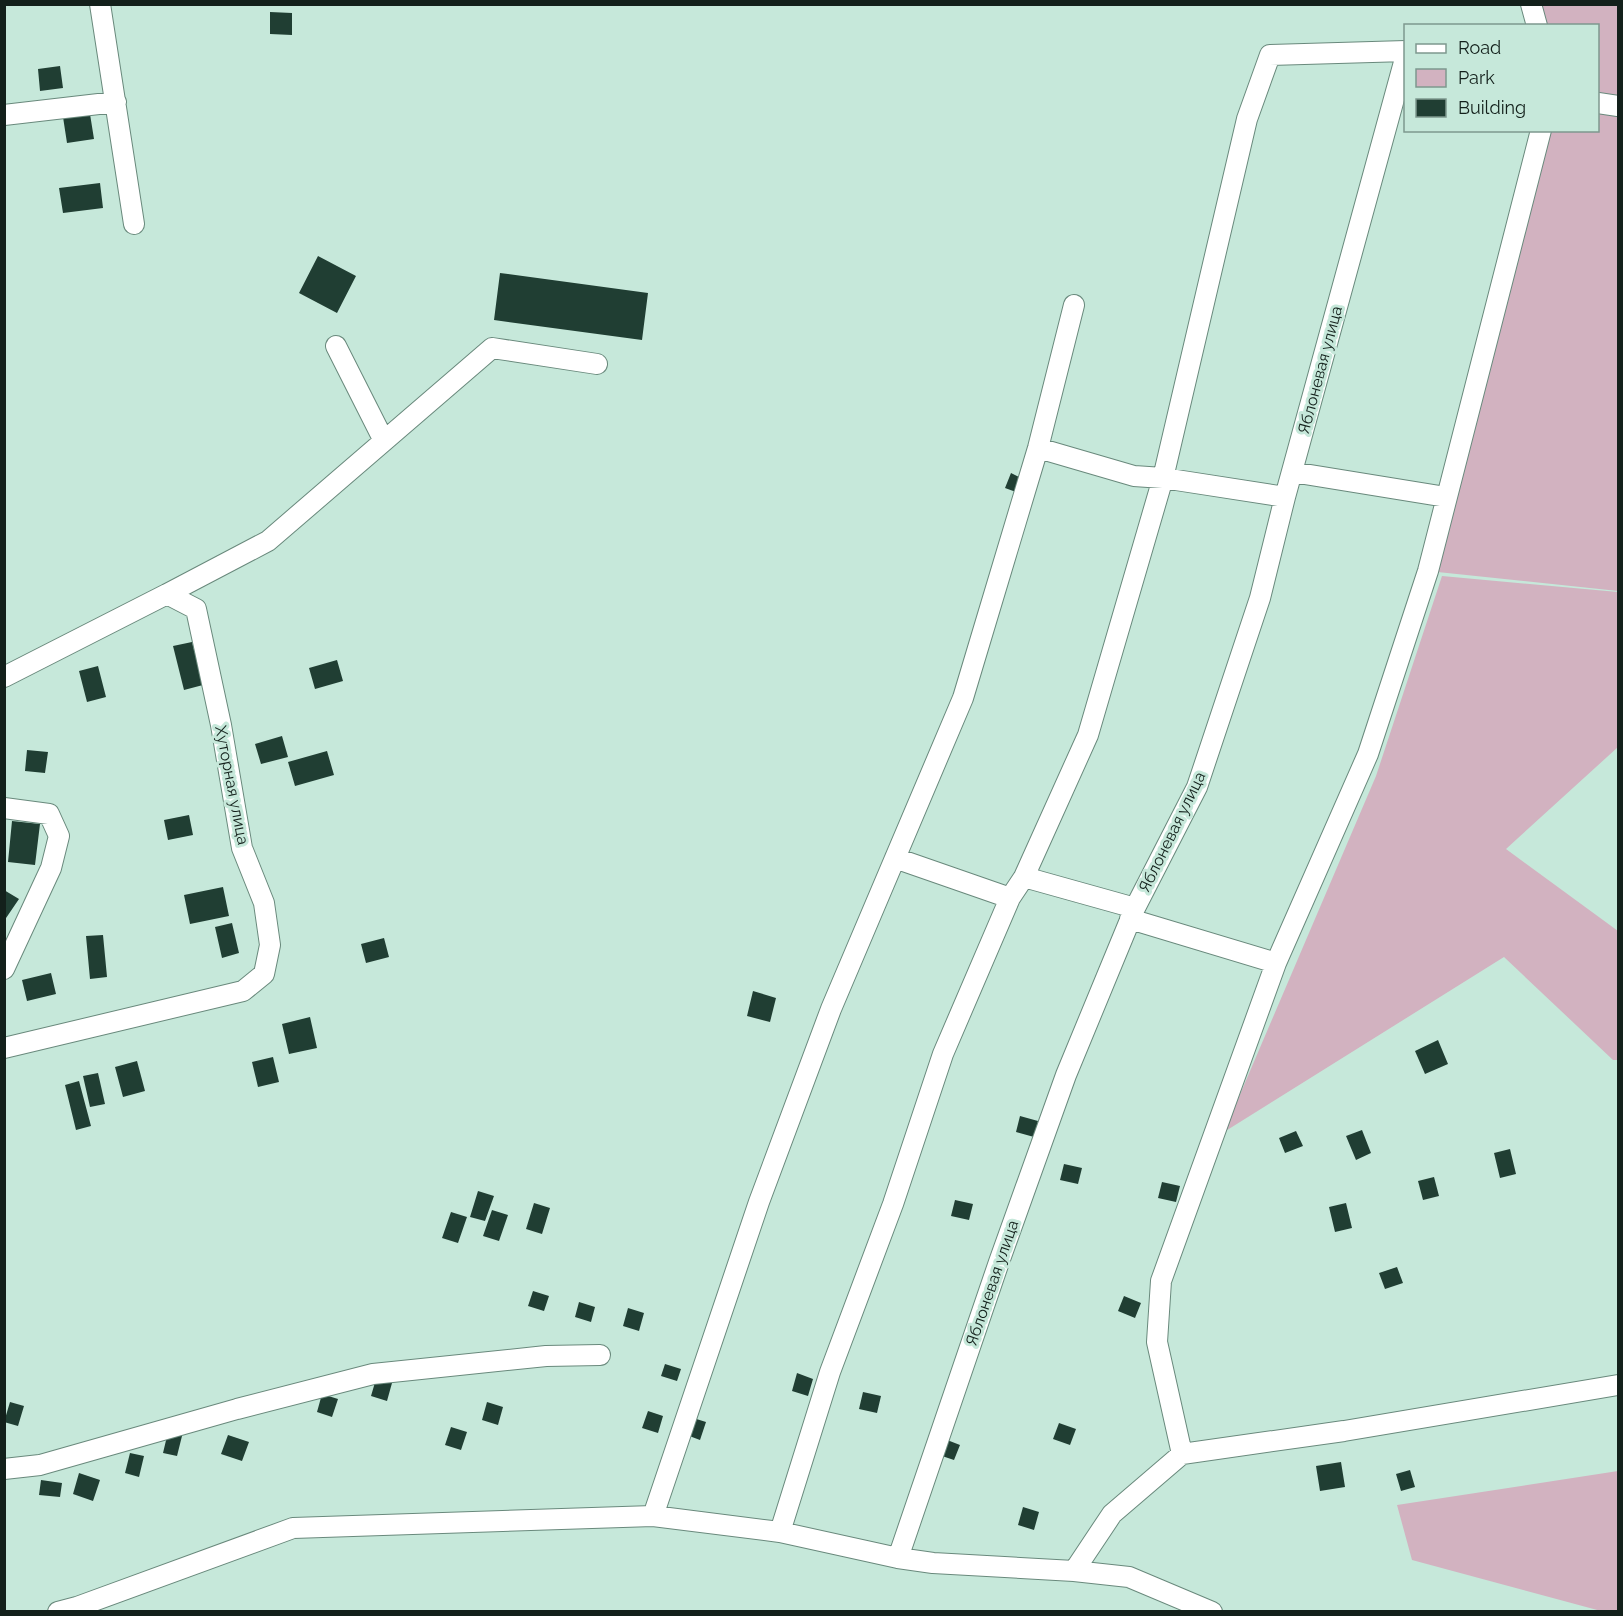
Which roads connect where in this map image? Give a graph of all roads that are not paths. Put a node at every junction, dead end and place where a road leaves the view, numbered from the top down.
1 (100, 4) edge
2 (1531, 4) edge
3 (1536, 24) edge
4 (1404, 53) edge
5 (1404, 60) edge
6 (116, 102) junction
7 (1599, 104) edge
8 (1618, 106) edge
9 (4, 115) edge
10 (1540, 132) edge
11 (134, 224) dead end
12 (1074, 305) dead end
13 (336, 346) dead end
14 (597, 364) dead end
15 (384, 441) junction
16 (1038, 448) junction
17 (1292, 472) junction
18 (1163, 478) junction
19 (1285, 497) junction
20 (1446, 497) junction
21 (167, 594) junction
22 (4, 677) edge
23 (4, 807) edge
24 (895, 858) junction
25 (1024, 877) junction
26 (1011, 898) junction
27 (1132, 913) junction
28 (1276, 963) junction
29 (4, 969) edge
30 (4, 1048) edge
31 (600, 1355) dead end
32 (1618, 1385) edge
33 (1182, 1454) junction
34 (4, 1469) edge
35 (653, 1516) junction
36 (780, 1532) junction
37 (898, 1558) junction
38 (1074, 1571) junction
39 (58, 1611) edge
40 (1212, 1611) edge

1 - 6 street
2 - 3 street
4 - 18 street
5 - 17 street, Яблоневая улица
6 - 9 street
6 - 11 street
7 - 8 street
10 - 20 street
12 - 16 street
13 - 15 street
14 - 15 street
15 - 21 street
16 - 18 street
16 - 24 street
17 - 19 street, Яблоневая улица
17 - 20 street
18 - 19 street
18 - 25 street
19 - 27 street, Яблоневая улица
20 - 28 street
21 - 22 street
21 - 30 street, Хуторная улица
23 - 29 street
24 - 26 street
24 - 35 street
25 - 26 street
25 - 27 street
26 - 36 street
27 - 28 street
27 - 37 street, Яблоневая улица
28 - 33 street
31 - 34 street
32 - 33 street
33 - 38 street
35 - 36 street
35 - 39 street
36 - 37 street
37 - 38 street
38 - 40 street

